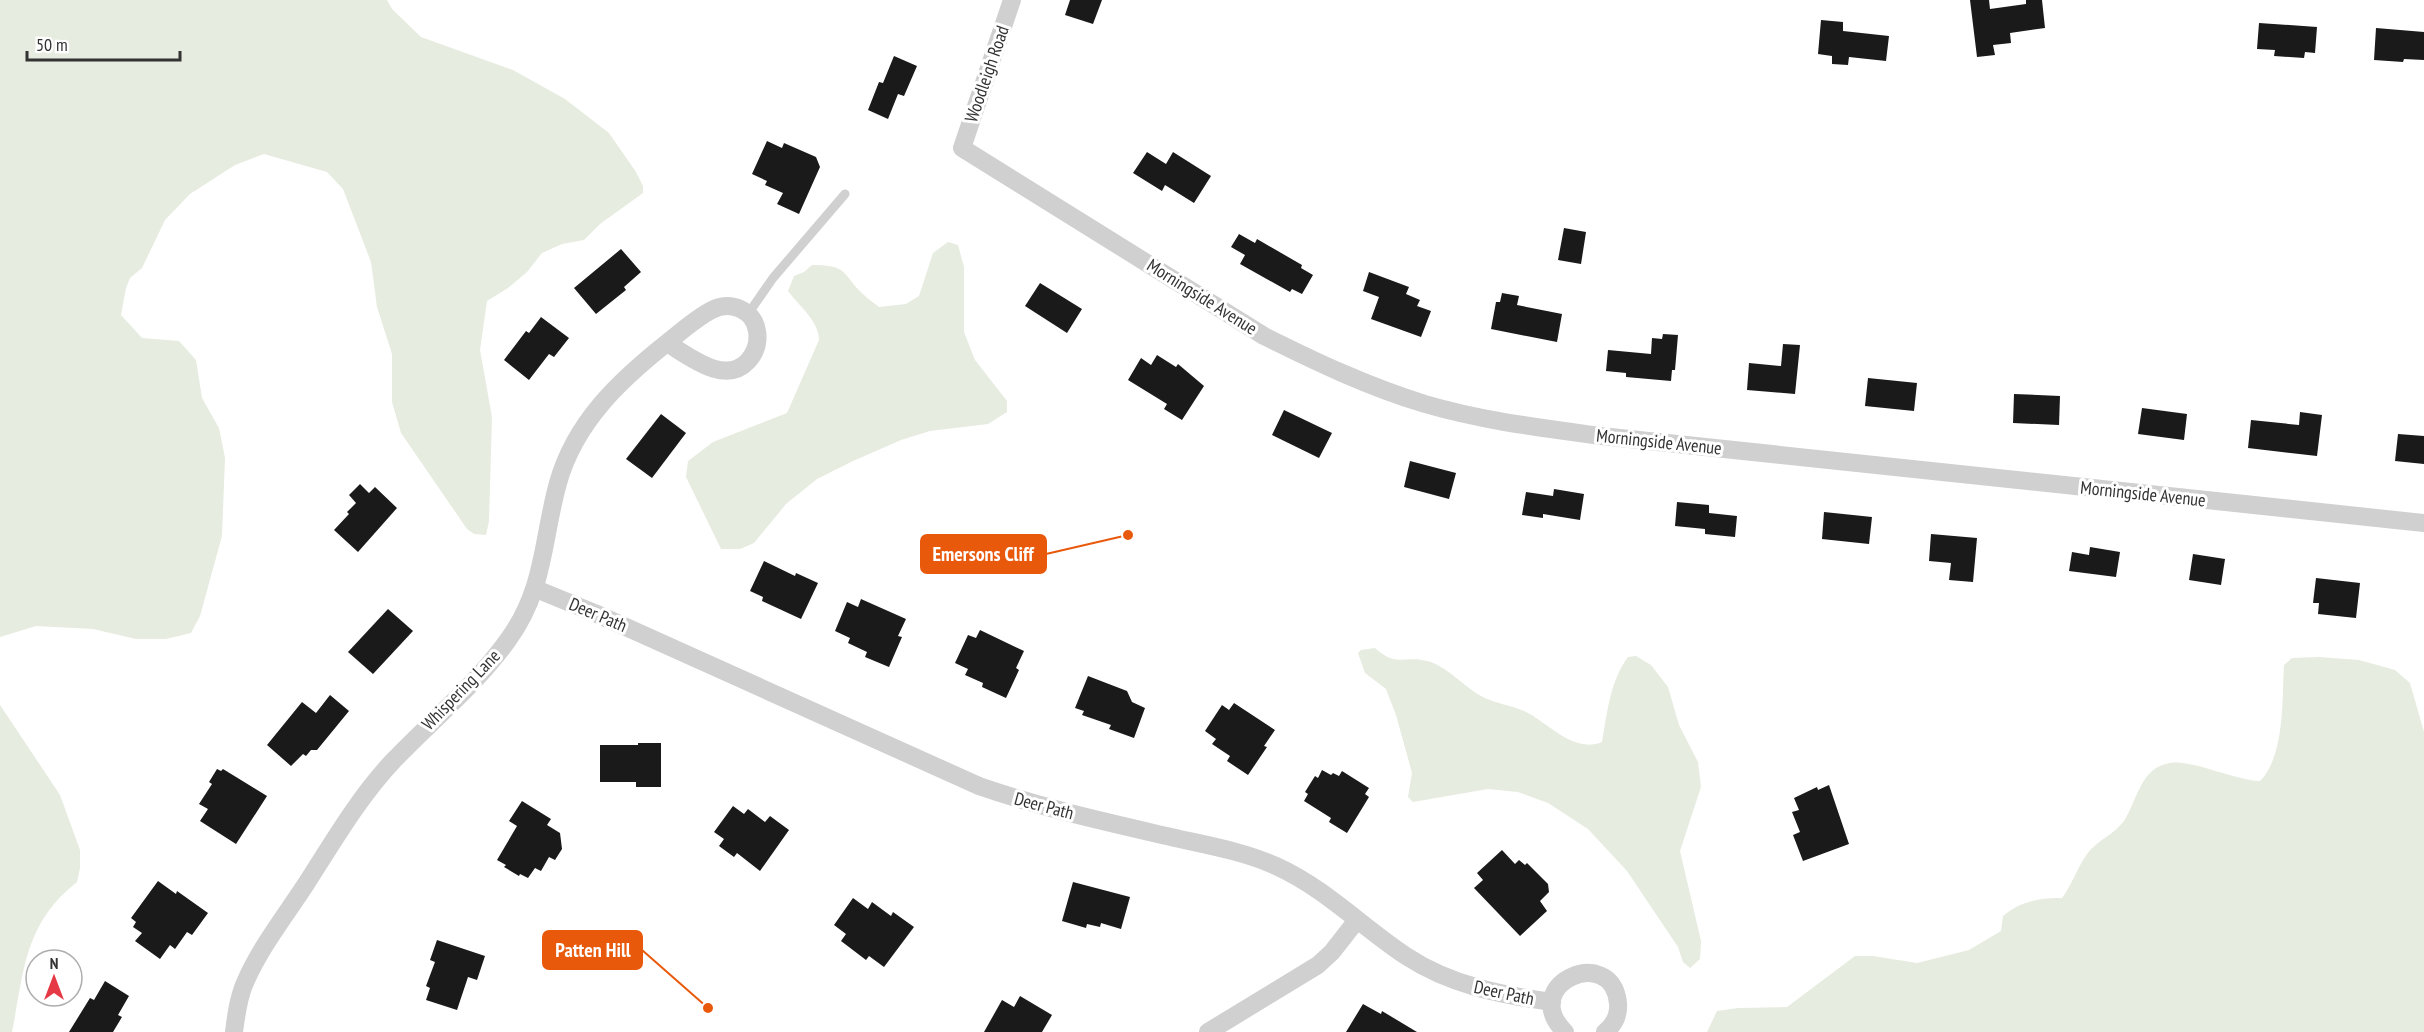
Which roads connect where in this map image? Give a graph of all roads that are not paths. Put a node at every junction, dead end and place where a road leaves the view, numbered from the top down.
1 (1012, 0) edge
2 (962, 148) joint
3 (845, 194) dead end
4 (748, 314) junction
5 (667, 343) junction
6 (2424, 523) edge
7 (536, 589) junction
8 (1357, 920) junction
9 (1552, 1002) junction
10 (234, 1032) edge
11 (1208, 1032) edge
12 (1565, 1032) edge
13 (1605, 1032) edge

1 - 2 street, Woodleigh Road
2 - 6 street, Morningside Avenue
3 - 4 lane
4 - 5 street, Whispering Lane
4 - 5 street
5 - 7 street, Whispering Lane
7 - 8 street, Deer Path
7 - 10 street, Whispering Lane
8 - 9 street, Deer Path
8 - 11 street
9 - 12 street, Deer Path
9 - 13 street, Deer Path

